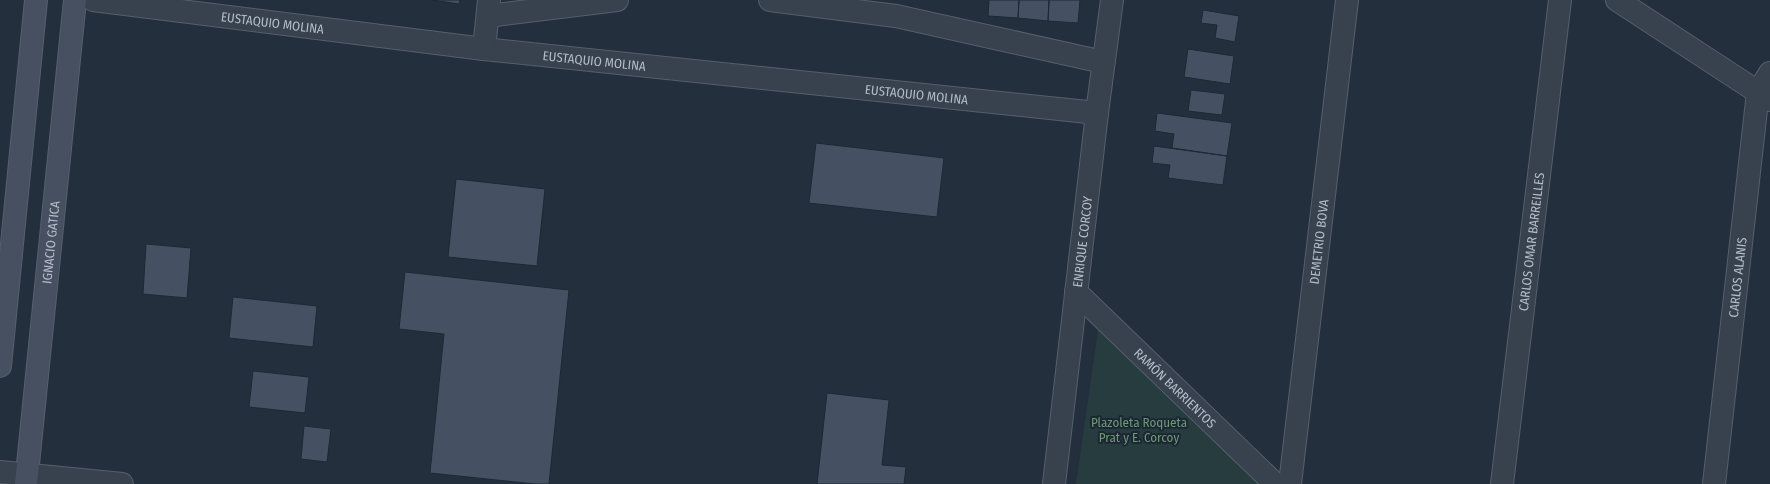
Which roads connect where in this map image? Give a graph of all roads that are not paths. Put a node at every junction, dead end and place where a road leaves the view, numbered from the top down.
1 (36, 0) edge
2 (75, 0) edge
3 (93, 0) edge
4 (617, 0) edge
5 (770, 0) edge
6 (1112, 0) edge
7 (1347, 0) edge
8 (1560, 0) edge
9 (1617, 0) edge
10 (488, 8) edge
11 (897, 8) edge
12 (484, 49) junction
13 (1103, 62) junction
14 (1770, 73) edge
15 (1764, 96) edge
16 (1097, 113) junction
17 (1076, 292) junction
18 (0, 366) edge
19 (0, 472) edge
20 (27, 479) edge
21 (122, 484) edge
22 (1054, 484) edge
23 (1275, 484) edge
24 (1290, 484) edge
25 (1502, 484) edge
26 (1714, 484) edge

1 - 18 main road
2 - 20 main road, IGNACIO GATICA
3 - 12 street, EUSTAQUIO MOLINA
4 - 10 street
5 - 11 street
6 - 13 street, ENRIQUE CORCOY
7 - 24 street, DEMETRIO BOVA
8 - 25 street, CARLOS OMAR BARREILLES
9 - 15 street
10 - 12 street
11 - 13 street
12 - 16 street, EUSTAQUIO MOLINA
13 - 16 street, ENRIQUE CORCOY
14 - 15 street, CARLOS ALANIS
15 - 26 street, CARLOS ALANIS
16 - 17 street, ENRIQUE CORCOY
17 - 22 street, ENRIQUE CORCOY
17 - 23 street, RAMÓN BARRIENTOS
19 - 20 street
20 - 21 street

